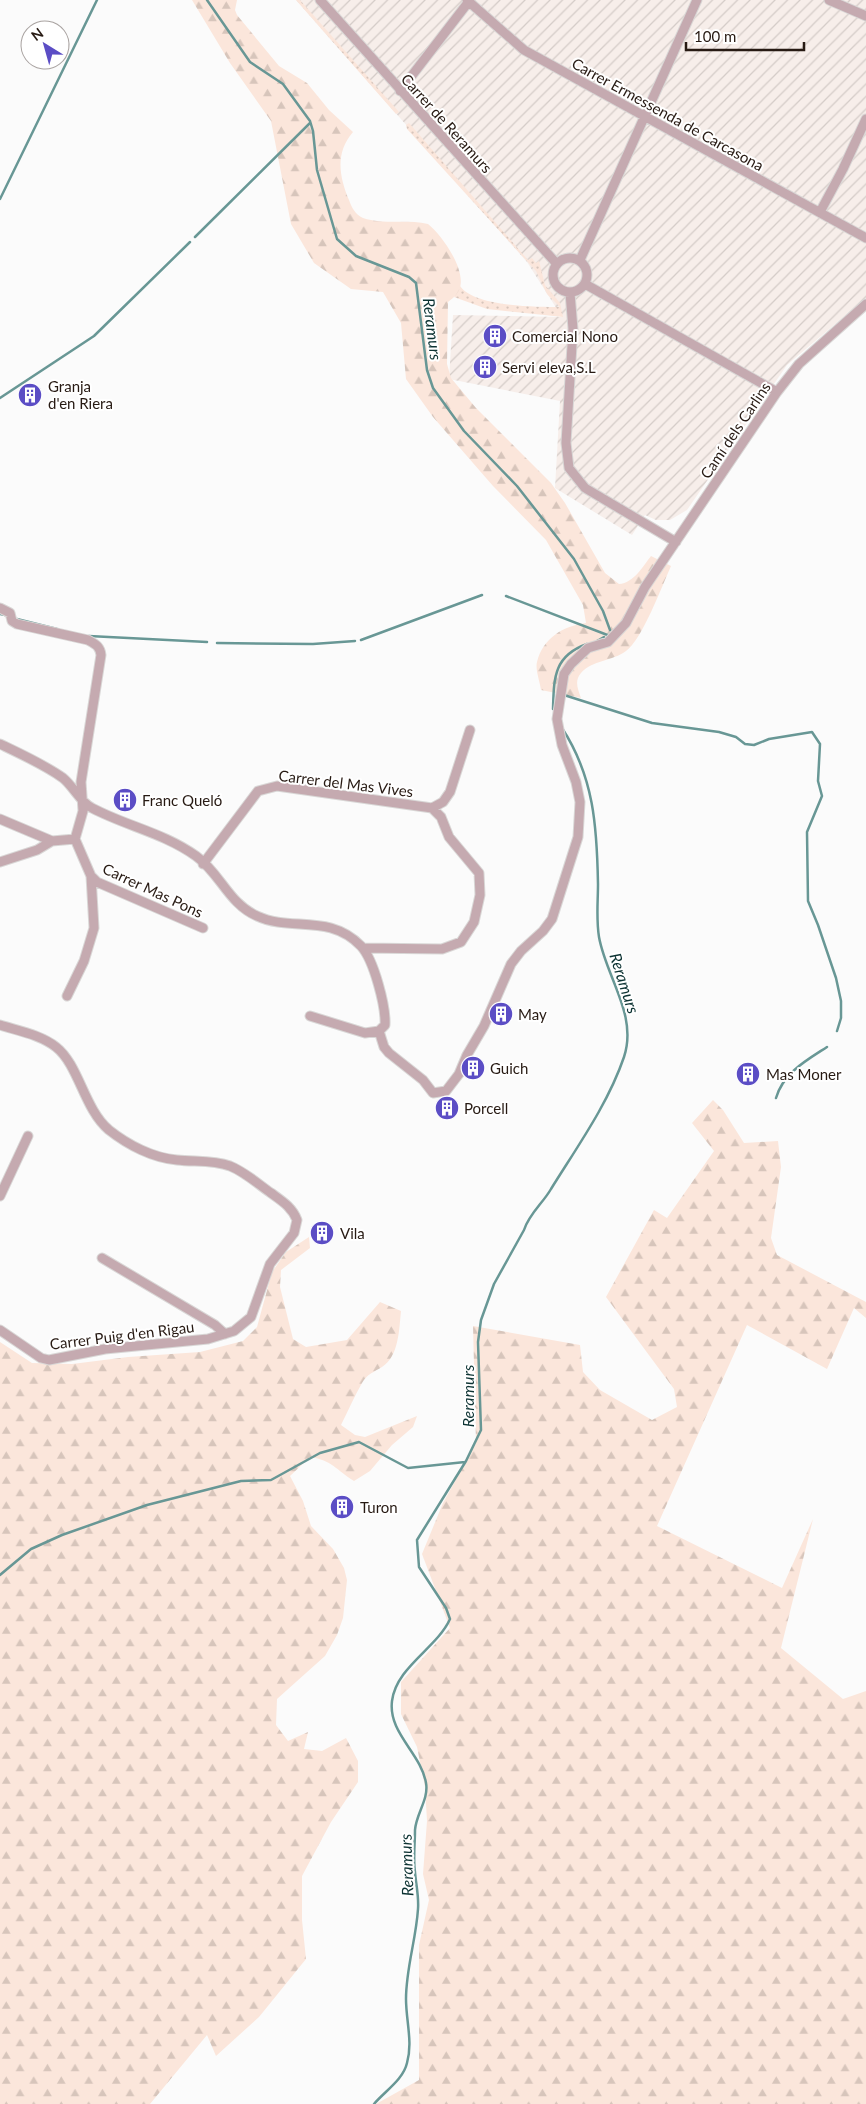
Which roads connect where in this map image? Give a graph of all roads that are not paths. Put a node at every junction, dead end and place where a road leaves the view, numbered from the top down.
1 (320, 0) edge
2 (469, 0) edge
3 (697, 0) edge
4 (829, 0) edge
5 (866, 16) edge
6 (400, 91) junction
7 (643, 116) junction
8 (866, 119) edge
9 (820, 212) junction
10 (866, 238) edge
11 (580, 260) junction
12 (556, 263) junction
13 (585, 284) junction
14 (570, 293) junction
15 (866, 304) edge
16 (777, 392) junction
17 (676, 542) junction
18 (0, 608) edge
19 (470, 730) dead end
20 (0, 744) edge
21 (82, 799) junction
22 (432, 808) junction
23 (0, 819) edge
24 (75, 839) junction
25 (52, 842) junction
26 (0, 862) edge
27 (204, 864) junction
28 (91, 876) junction
29 (204, 928) dead end
30 (363, 948) junction
31 (67, 996) dead end
32 (310, 1016) dead end
33 (0, 1025) edge
34 (379, 1031) junction
35 (28, 1136) dead end
36 (0, 1196) edge
37 (102, 1258) dead end
38 (0, 1330) edge
39 (225, 1334) junction

1 - 6 street, Carrer de Reramurs
2 - 6 street
2 - 7 street, Carrer Ermessenda de Carcasona
3 - 7 street
4 - 5 street
6 - 12 street, Carrer de Reramurs
7 - 9 street, Carrer Ermessenda de Carcasona
7 - 11 street
8 - 9 street
9 - 10 street, Carrer Ermessenda de Carcasona
11 - 12 street
11 - 13 street
12 - 14 street
13 - 14 street
13 - 16 street
14 - 17 street
15 - 16 street, Camí dels Carlins
16 - 17 street, Camí dels Carlins
17 - 34 street, Camí dels Carlins
18 - 21 street
19 - 22 street, Carrer del Mas Vives
20 - 21 street
21 - 24 street
21 - 27 street
22 - 27 street, Carrer del Mas Vives
22 - 30 street, Carrer del Mas Vives
23 - 25 street
24 - 25 street
24 - 28 street, Carrer Mas Pons
25 - 26 street
27 - 30 street
28 - 29 street, Carrer Mas Pons
28 - 31 street, Carrer Mas Pons
30 - 34 street
32 - 34 street
33 - 39 street, Carrer Puig d'en Rigau
35 - 36 street
37 - 39 street, Carrer Puig d'en Rigau
38 - 39 street, Carrer Puig d'en Rigau

